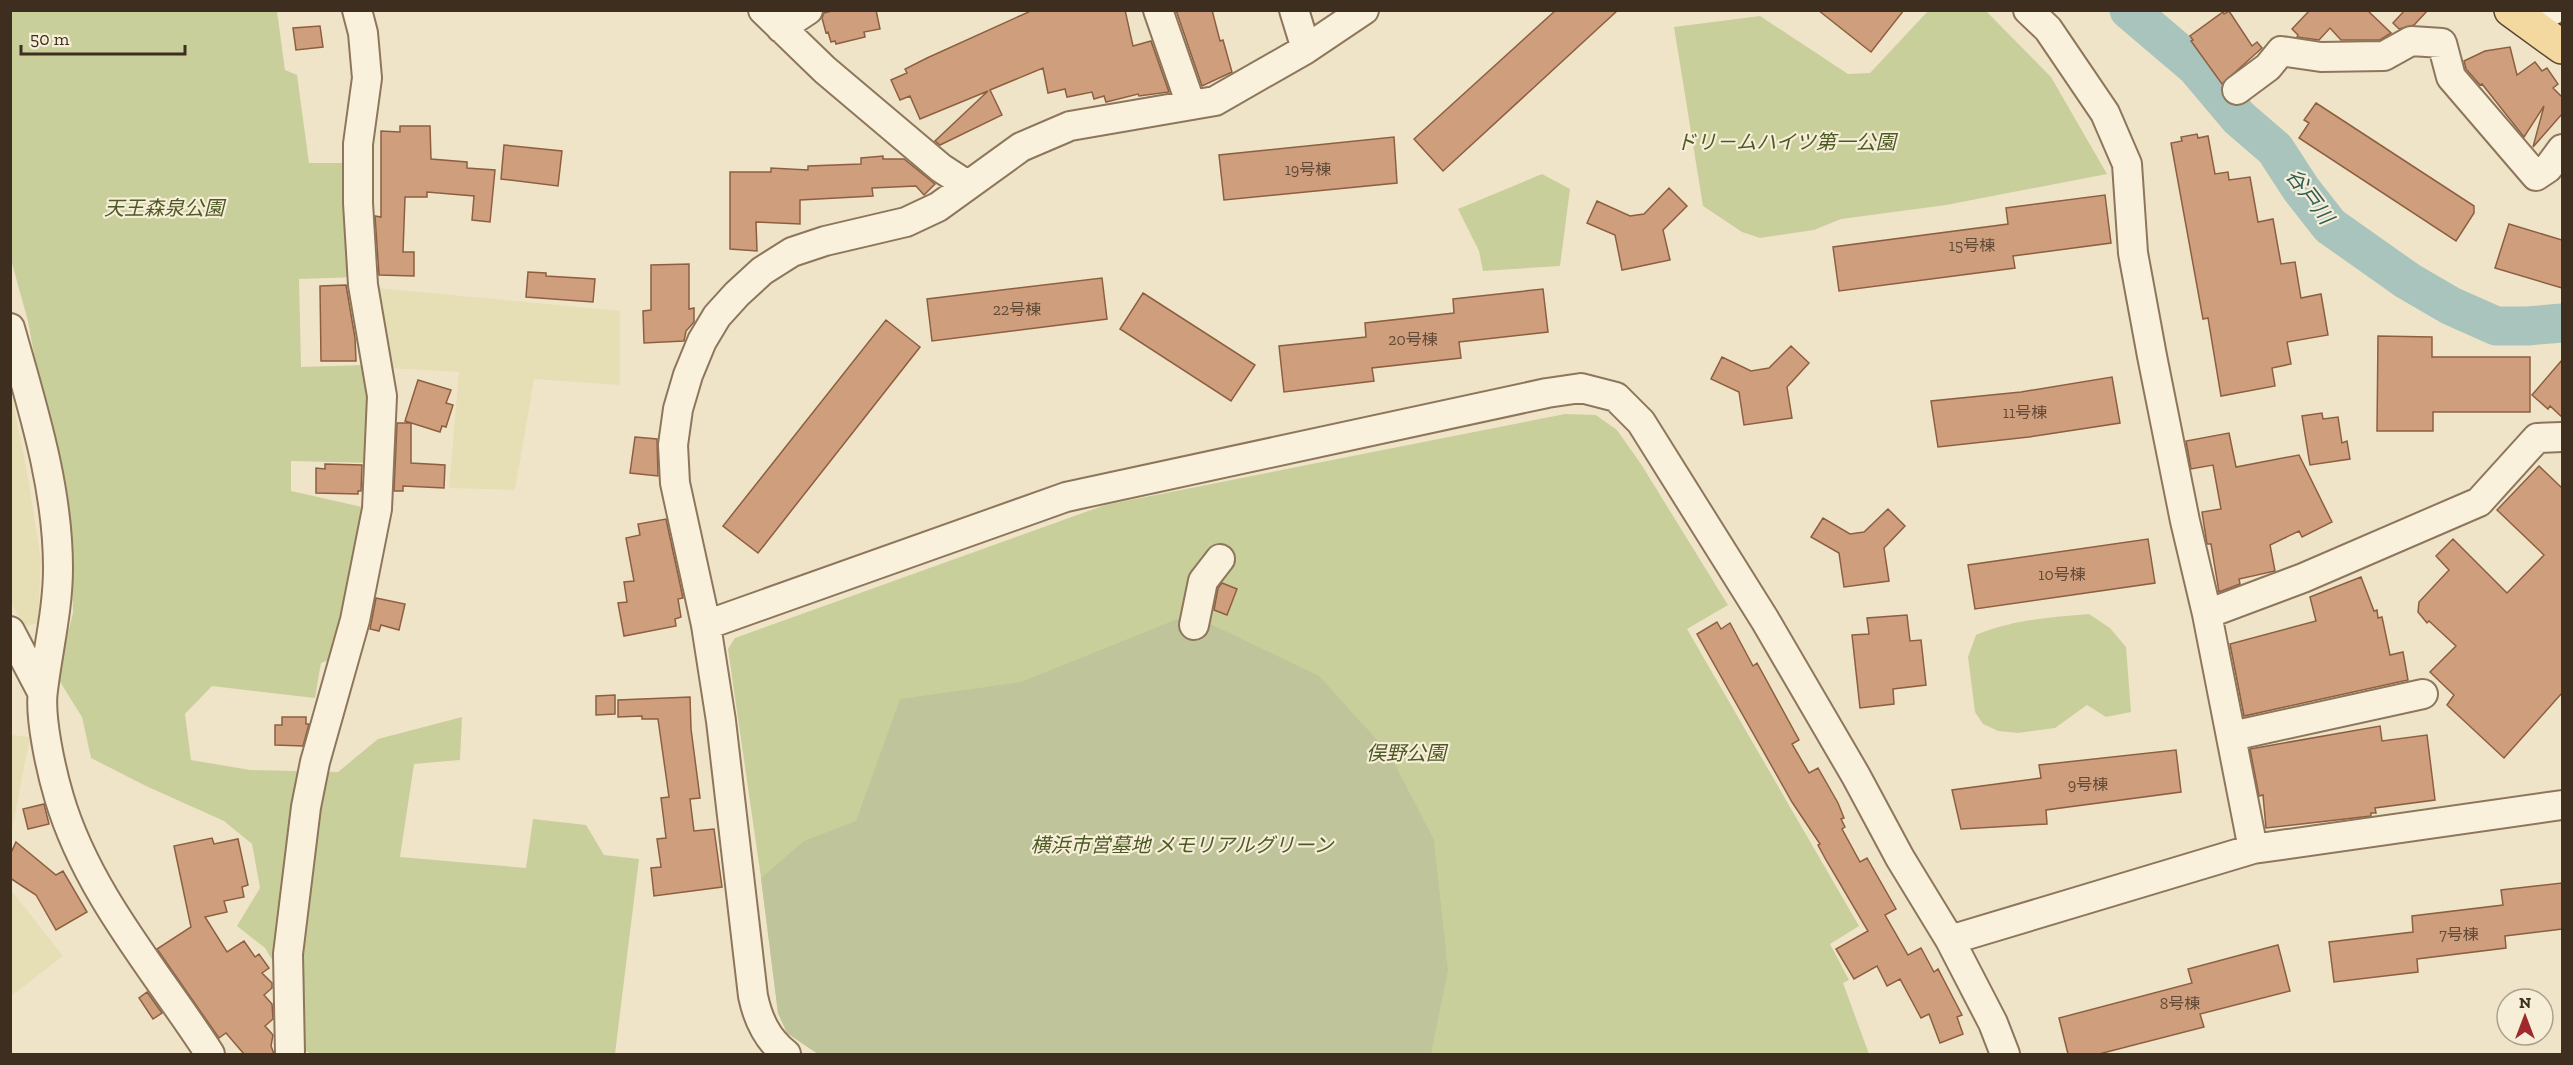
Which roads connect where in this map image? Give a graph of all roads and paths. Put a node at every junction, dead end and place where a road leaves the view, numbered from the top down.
1 (357, 10) edge
2 (808, 10) edge
3 (1158, 10) edge
4 (1294, 10) edge
5 (1364, 10) edge
6 (2028, 10) edge
7 (2531, 15) edge
8 (772, 19) edge
9 (2562, 47) edge
10 (1306, 49) junction
11 (2237, 90) dead end
12 (1191, 105) junction
13 (2562, 149) edge
14 (967, 185) junction
15 (10, 328) edge
16 (2562, 437) edge
17 (1221, 559) dead end
18 (2207, 614) junction
19 (706, 625) junction
20 (1194, 625) dead end
21 (10, 631) edge
22 (42, 692) junction
23 (2423, 694) dead end
24 (2232, 736) junction
25 (2562, 805) edge
26 (2253, 849) junction
27 (1950, 940) junction
28 (210, 1054) edge
29 (290, 1054) edge
30 (786, 1054) edge
31 (2005, 1054) edge

1 - 29 street
2 - 8 street
3 - 12 street
4 - 10 street
5 - 10 street
6 - 18 street
7 - 9 main road
8 - 14 street
10 - 12 street
11 - 13 street
12 - 14 street
14 - 19 street
15 - 22 street
16 - 18 street
17 - 20 street
18 - 24 street
19 - 27 street
19 - 30 street
21 - 22 street
22 - 28 street
23 - 24 street
24 - 26 street
25 - 26 street
26 - 27 street
27 - 31 street

